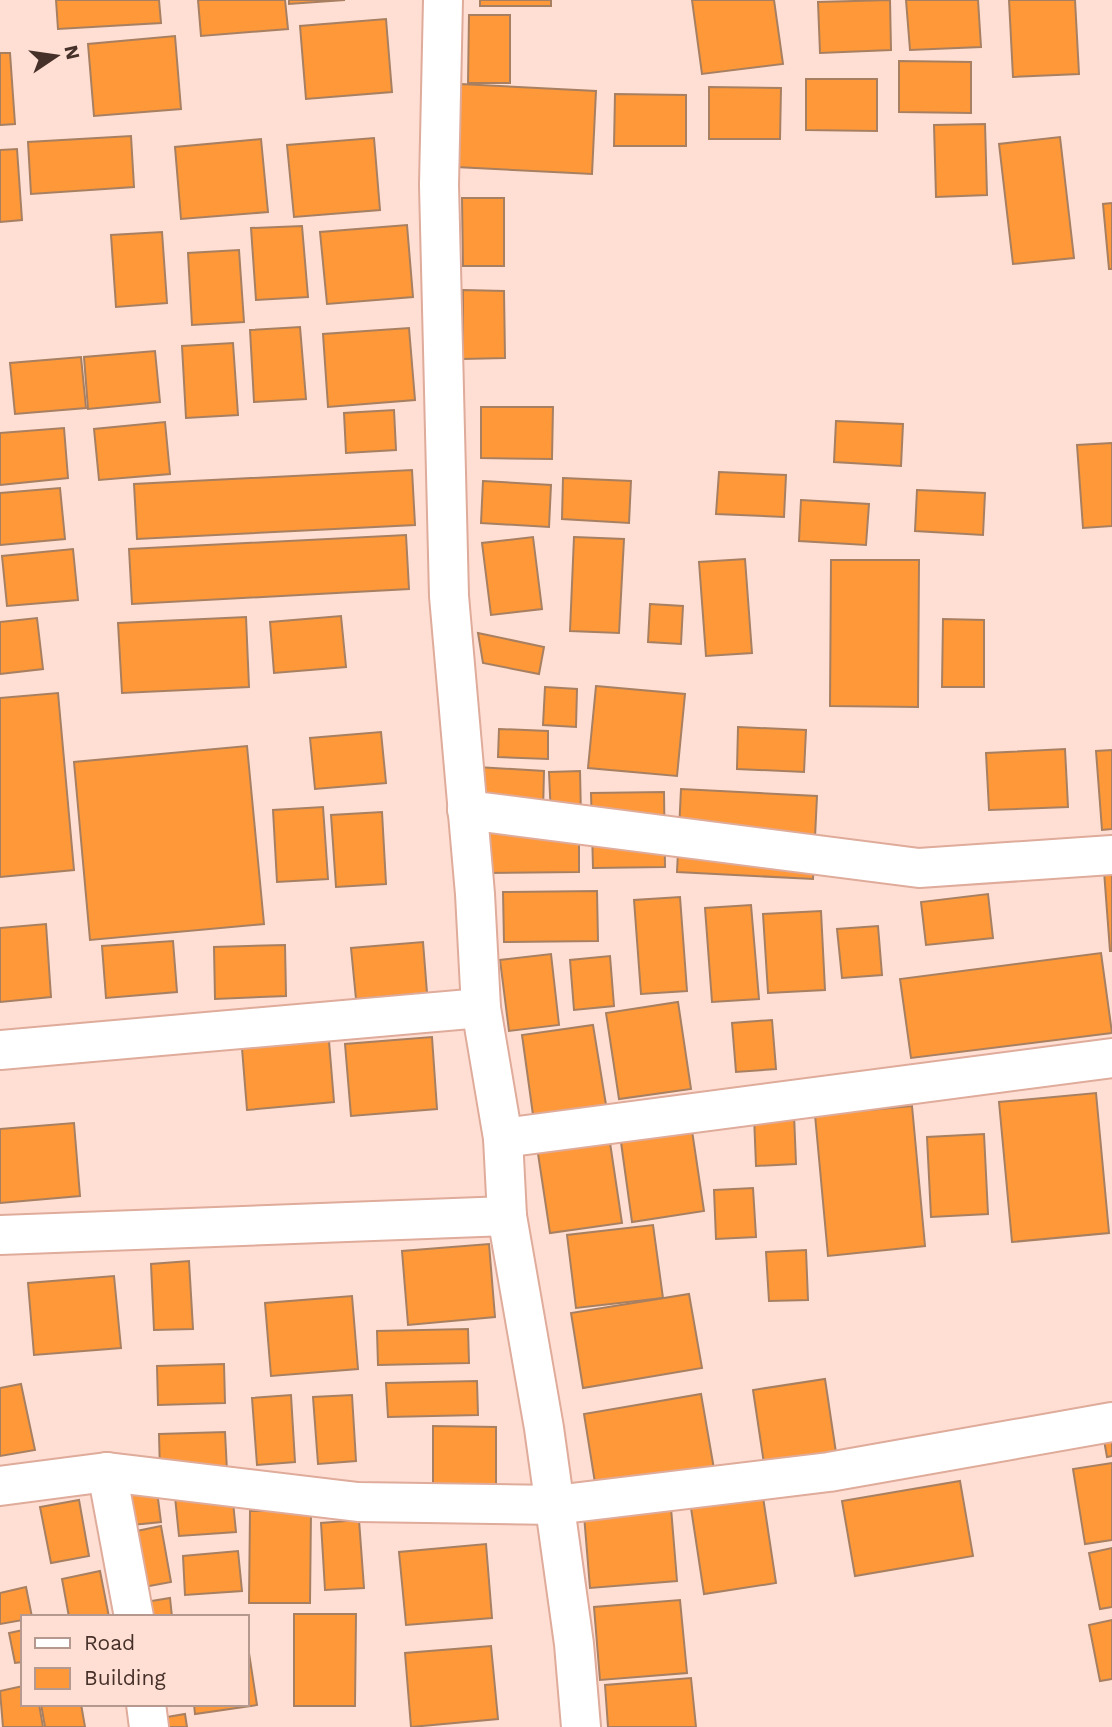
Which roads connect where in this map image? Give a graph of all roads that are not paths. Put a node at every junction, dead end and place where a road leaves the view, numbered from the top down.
1 (443, 0) edge
2 (467, 810) junction
3 (1112, 855) edge
4 (481, 1008) junction
5 (0, 1050) edge
6 (1112, 1058) edge
7 (503, 1138) junction
8 (507, 1216) junction
9 (0, 1235) edge
10 (1112, 1422) edge
11 (107, 1472) junction
12 (0, 1486) edge
13 (555, 1505) junction
14 (134, 1615) edge
15 (146, 1706) edge
16 (149, 1727) edge
17 (581, 1727) edge

1 - 2 street
2 - 3 street
2 - 4 street
4 - 5 street
4 - 7 street
6 - 7 street
7 - 8 street
8 - 9 street
8 - 13 street
10 - 13 street
11 - 12 street
11 - 13 street
11 - 14 street
13 - 17 street
15 - 16 street

